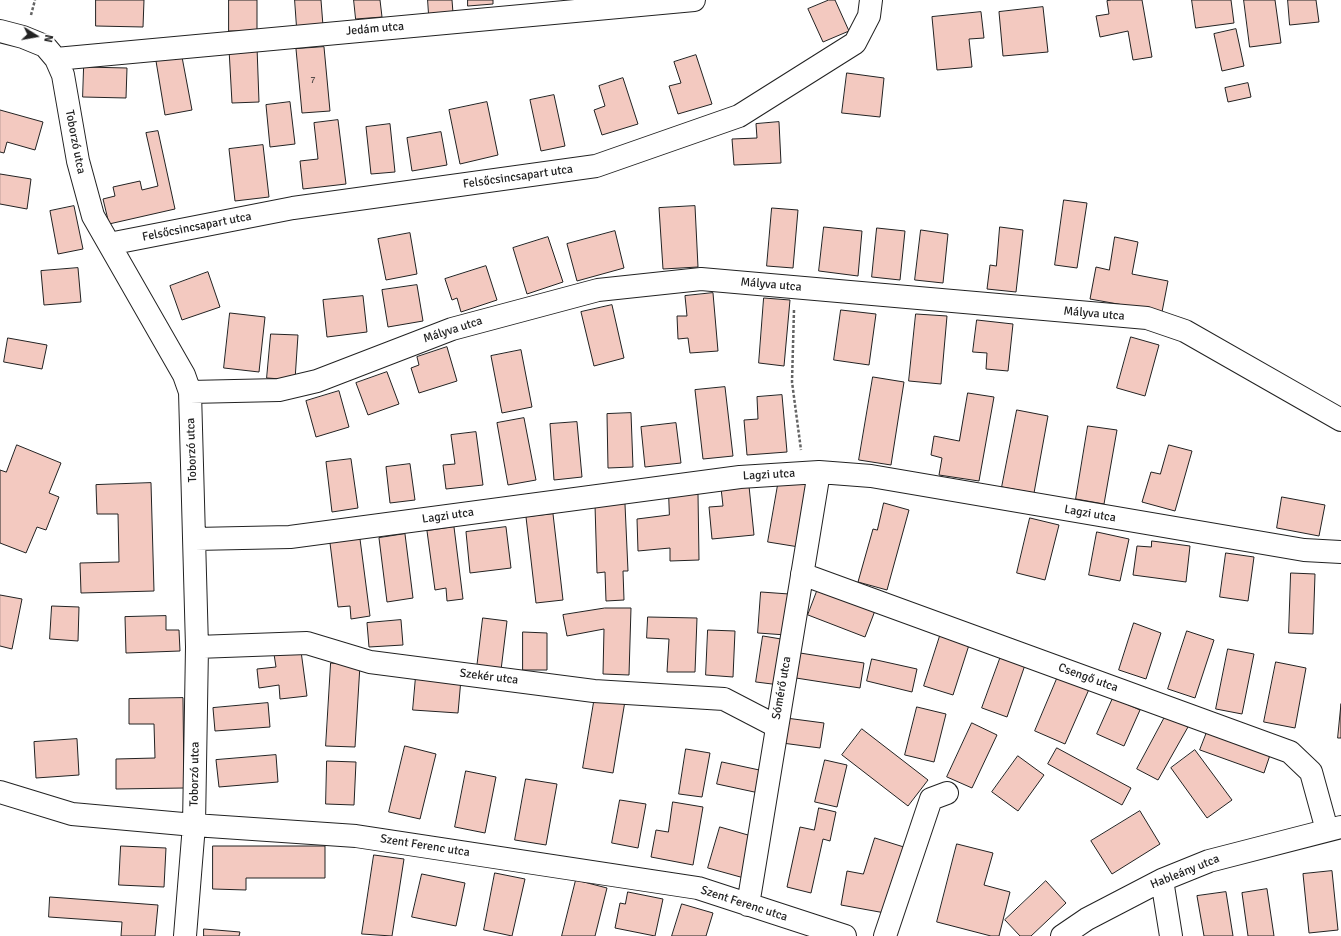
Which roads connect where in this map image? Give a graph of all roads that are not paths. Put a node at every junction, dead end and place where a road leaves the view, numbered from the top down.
1 (694, 0) edge
2 (871, 0) edge
3 (0, 31) edge
4 (56, 59) junction
5 (109, 244) junction
6 (190, 392) junction
7 (1341, 420) edge
8 (812, 472) junction
9 (195, 539) junction
10 (1341, 552) edge
11 (802, 574) junction
12 (197, 647) junction
13 (776, 726) junction
14 (0, 792) edge
15 (948, 793) dead end
16 (194, 825) junction
17 (1334, 829) edge
18 (1162, 880) junction
19 (748, 905) junction
20 (185, 936) edge
21 (845, 936) edge
22 (885, 936) edge
23 (1062, 936) edge
24 (1171, 936) edge

1 - 4 street, Jedám utca
2 - 5 street, Felsőcsincsapart utca
3 - 4 street, Toborzó utca
4 - 5 street, Toborzó utca
5 - 6 street, Toborzó utca
6 - 7 street, Mályva utca
6 - 9 street, Toborzó utca
8 - 9 street, Lagzi utca
8 - 10 street, Lagzi utca
8 - 11 street, Sómérő utca
9 - 12 street, Toborzó utca
11 - 13 street, Sómérő utca
11 - 17 street, Csengő utca
12 - 13 street, Szekér utca
12 - 16 street, Toborzó utca
13 - 19 street, Sómérő utca
14 - 16 street, Szent Ferenc utca
15 - 22 street
16 - 19 street, Szent Ferenc utca
16 - 20 street, Toborzó utca
17 - 18 street, Hableány utca
18 - 23 street, Hableány utca
18 - 24 street
19 - 21 street, Szent Ferenc utca

